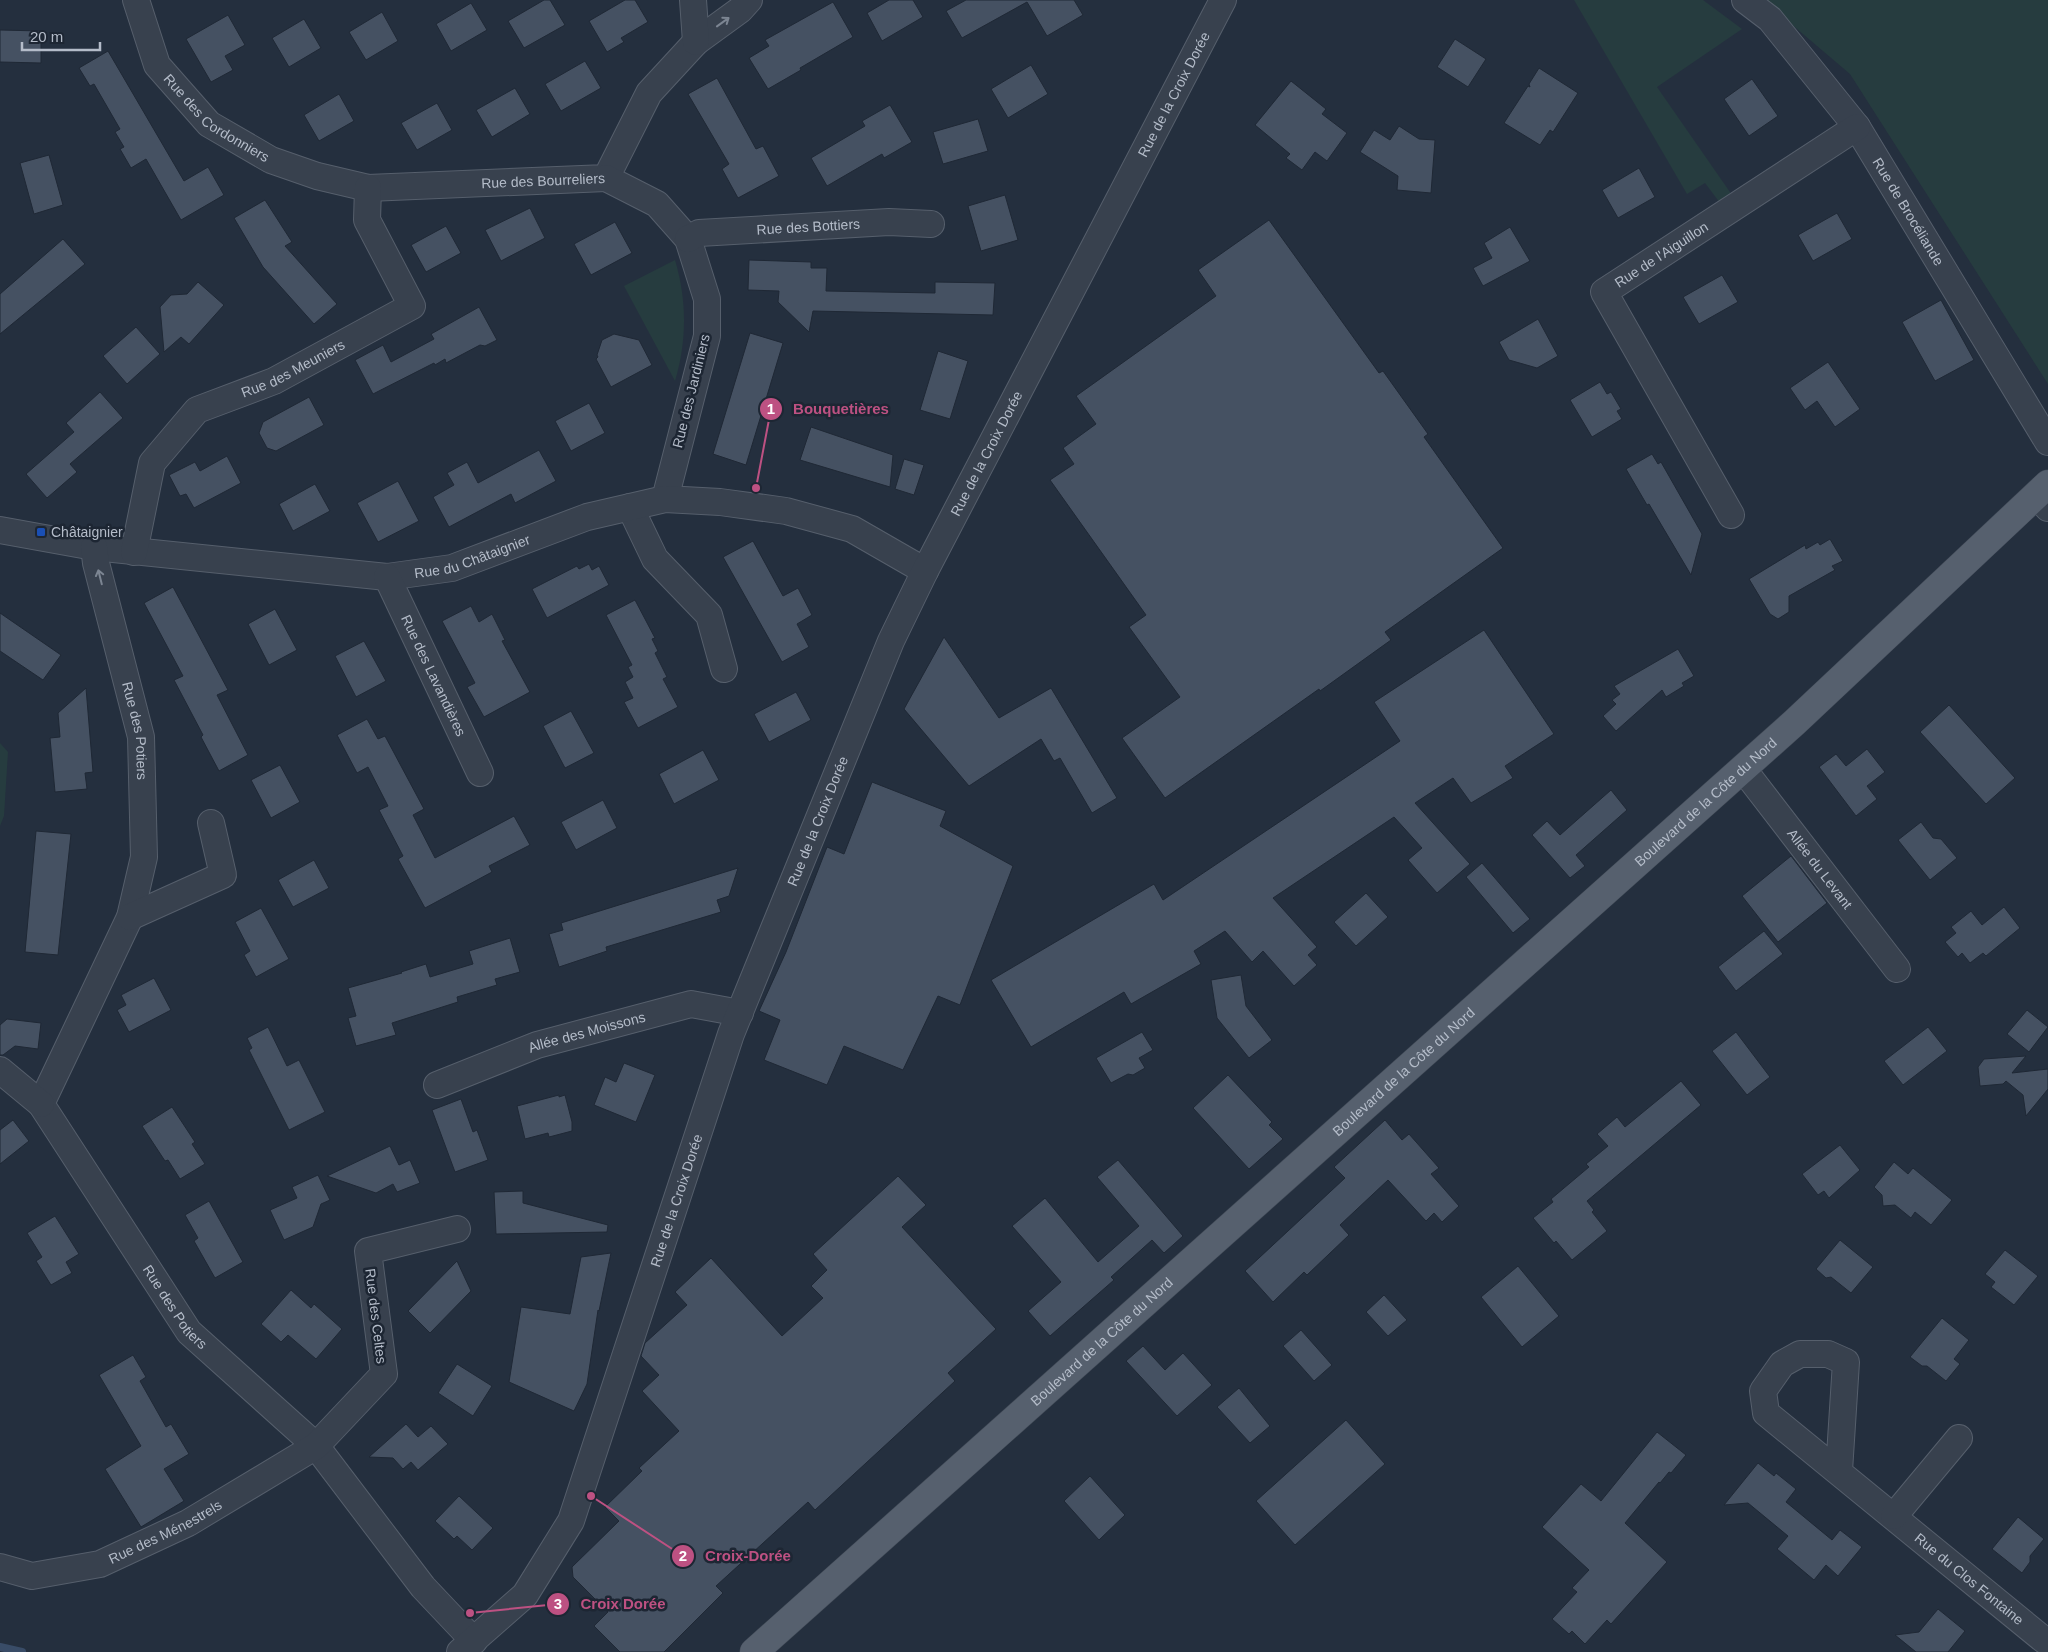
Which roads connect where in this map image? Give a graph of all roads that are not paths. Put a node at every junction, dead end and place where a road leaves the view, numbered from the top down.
1 (136, 0) edge
2 (693, 0) edge
3 (749, 0) edge
4 (1223, 0) edge
5 (1745, 0) edge
6 (696, 42) junction
7 (1857, 127) junction
8 (317, 176) joint
9 (606, 178) junction
10 (368, 188) junction
11 (931, 224) dead end
12 (688, 239) junction
13 (2048, 442) edge
14 (2044, 496) edge
15 (665, 499) junction
16 (630, 507) junction
17 (1732, 515) dead end
18 (0, 530) edge
19 (94, 547) junction
20 (134, 552) junction
21 (925, 571) junction
22 (387, 577) junction
23 (724, 669) dead end
24 (1743, 768) junction
25 (480, 773) dead end
26 (211, 823) dead end
27 (130, 917) junction
28 (1897, 969) dead end
29 (740, 1013) junction
30 (0, 1070) edge
31 (437, 1085) dead end
32 (41, 1104) junction
33 (457, 1230) dead end
34 (1959, 1438) dead end
35 (316, 1446) junction
36 (1839, 1471) dead end
37 (1894, 1516) junction
38 (0, 1567) edge
39 (2042, 1643) edge
40 (467, 1646) edge
41 (754, 1652) edge

1 - 8 street, Rue des Cordonniers
2 - 6 street
6 -> 3 street, Rue des Bourreliers
4 - 21 street, Rue de la Croix Dorée
5 - 7 street, Rue de Brocéliande
6 - 9 street, Rue des Bourreliers
7 - 13 street, Rue de Brocéliande
7 - 17 street, Rue de l'Aiguillon
8 - 10 street, Rue des Bourreliers
9 - 10 street, Rue des Bourreliers
9 - 12 street, Rue des Jardiniers
10 - 20 street, Rue des Meuniers
11 - 12 street, Rue des Bottiers
12 - 15 street, Rue des Jardiniers
14 - 24 main road, Boulevard de la Côte du Nord
15 - 16 street, Rue du Châtaignier
15 - 21 street, Rue du Châtaignier
16 - 22 street, Rue du Châtaignier
16 - 23 street
18 - 19 street, Rue du Châtaignier
19 - 20 street, Rue du Châtaignier
27 -> 19 street, Rue des Potiers
20 - 22 street, Rue du Châtaignier
21 - 29 street, Rue de la Croix Dorée
22 - 25 street, Rue des Lavandières
24 - 28 street, Allée du Levant
24 - 41 main road, Boulevard de la Côte du Nord
26 - 27 street
27 - 32 street, Rue des Potiers
29 - 31 street, Allée des Moissons
29 - 40 street, Rue de la Croix Dorée
30 - 32 street
32 - 35 street, Rue des Potiers
33 - 35 street, Rue des Celtes
34 - 37 street
35 - 38 street, Rue des Ménestrels
35 - 40 street, Rue des Potiers
36 - 37 street, Rue du Clos Fontaine
37 - 39 street, Rue du Clos Fontaine

